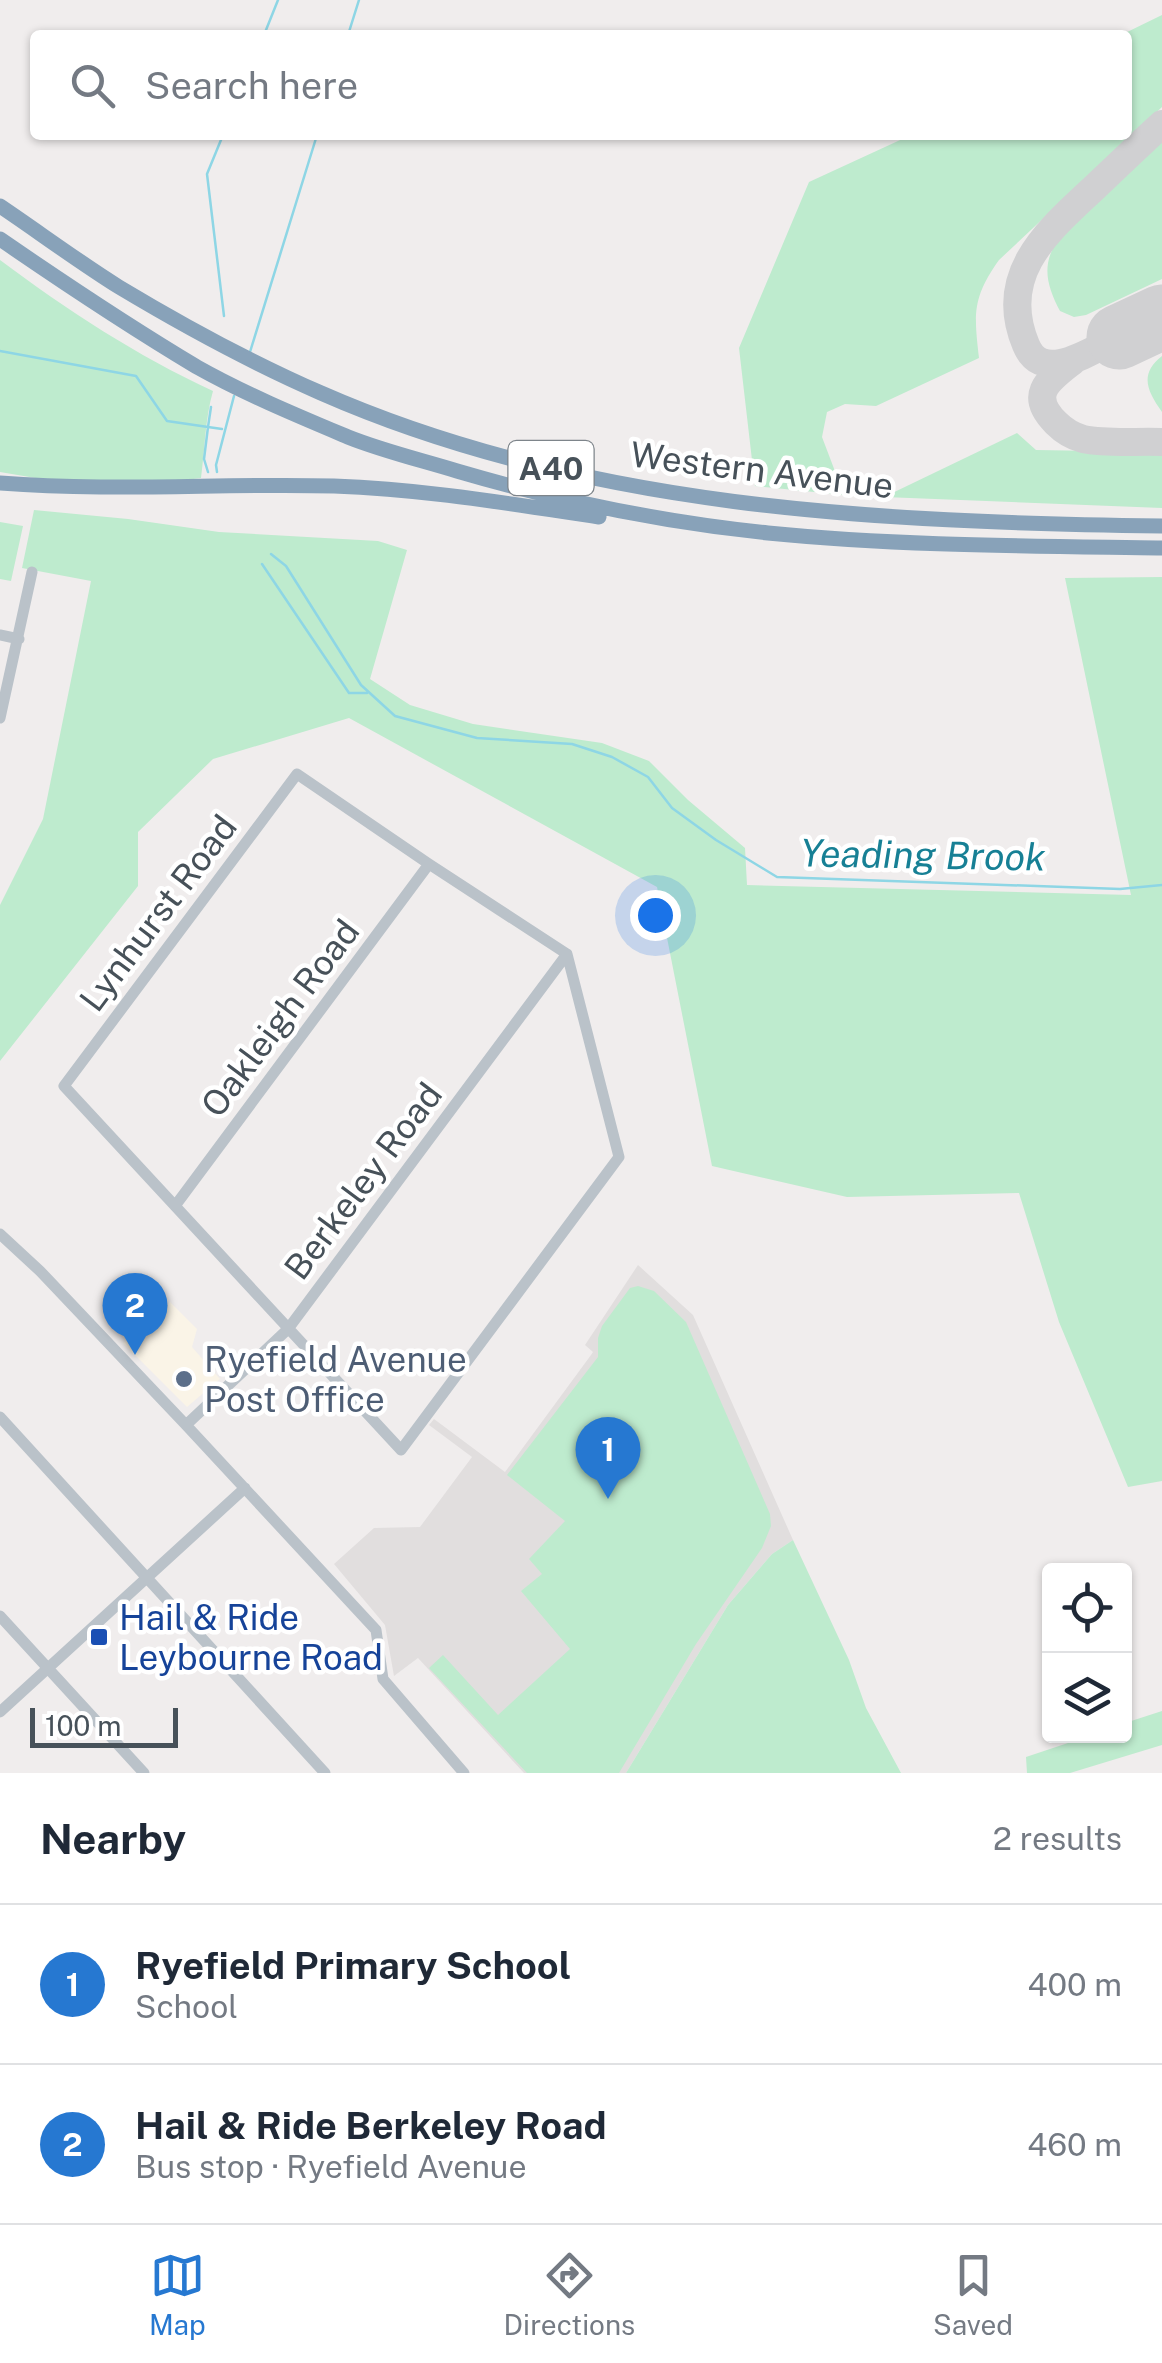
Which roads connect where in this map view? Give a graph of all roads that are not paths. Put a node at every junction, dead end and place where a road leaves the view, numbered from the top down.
1 (0, 206) edge
2 (0, 239) edge
3 (0, 484) edge
4 (1162, 526) edge
5 (766, 533) junction
6 (1162, 548) edge
7 (32, 572) dead end
8 (0, 635) edge
9 (18, 639) junction
10 (0, 718) edge
11 (429, 864) junction
12 (568, 954) junction
13 (175, 1206) junction
14 (0, 1234) edge
15 (288, 1330) junction
16 (0, 1417) edge
17 (186, 1425) junction
18 (245, 1488) junction
19 (148, 1578) junction
20 (0, 1616) edge
21 (49, 1669) junction
22 (0, 1712) edge
23 (144, 1773) edge
24 (325, 1773) edge
25 (464, 1773) edge

1 - 4 highway, Western Avenue / A40
2 - 5 highway, Western Avenue / A40
3 - 5 highway
5 - 6 highway, Western Avenue / A40
7 - 9 street
8 - 9 street
9 - 10 street
11 - 12 street
11 - 13 street, Oakleigh Road
11 - 13 street, Lynhurst Road
12 - 15 street, Berkeley Road
12 - 15 street
13 - 15 street
14 - 17 street
15 - 17 street, Berkeley Road
16 - 19 street
17 - 18 street
18 - 19 street
18 - 25 street
19 - 21 street
19 - 24 street
20 - 21 street
21 - 22 street
21 - 23 street

